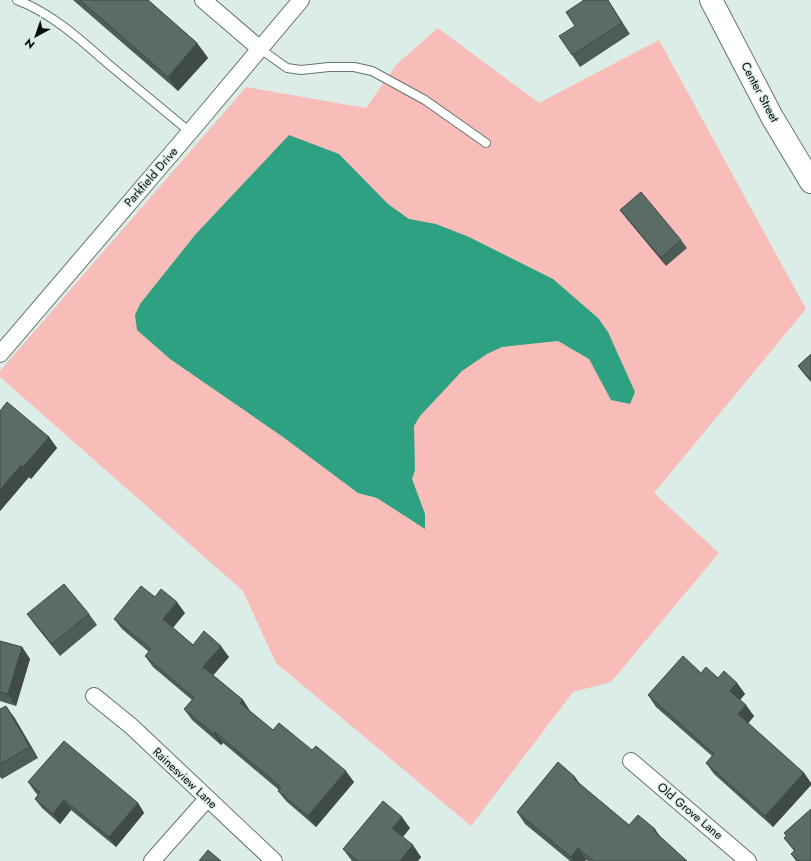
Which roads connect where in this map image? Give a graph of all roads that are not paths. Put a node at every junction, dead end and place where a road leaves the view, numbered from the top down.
1 (17, 0) edge
2 (203, 0) edge
3 (301, 0) edge
4 (711, 0) edge
5 (260, 48) junction
6 (190, 132) junction
7 (486, 143) dead end
8 (811, 182) edge
9 (0, 354) edge
10 (94, 696) dead end
11 (631, 761) dead end
12 (207, 799) junction
13 (152, 861) edge
14 (274, 861) edge
15 (748, 861) edge

1 - 6 lane
2 - 5 street
3 - 5 street, Parkfield Drive
4 - 8 main road, Center Street
5 - 6 street, Parkfield Drive
5 - 7 lane
6 - 9 street, Parkfield Drive
10 - 12 street, Rainesview Lane
11 - 15 street, Old Grove Lane
12 - 13 street
12 - 14 street, Rainesview Lane

